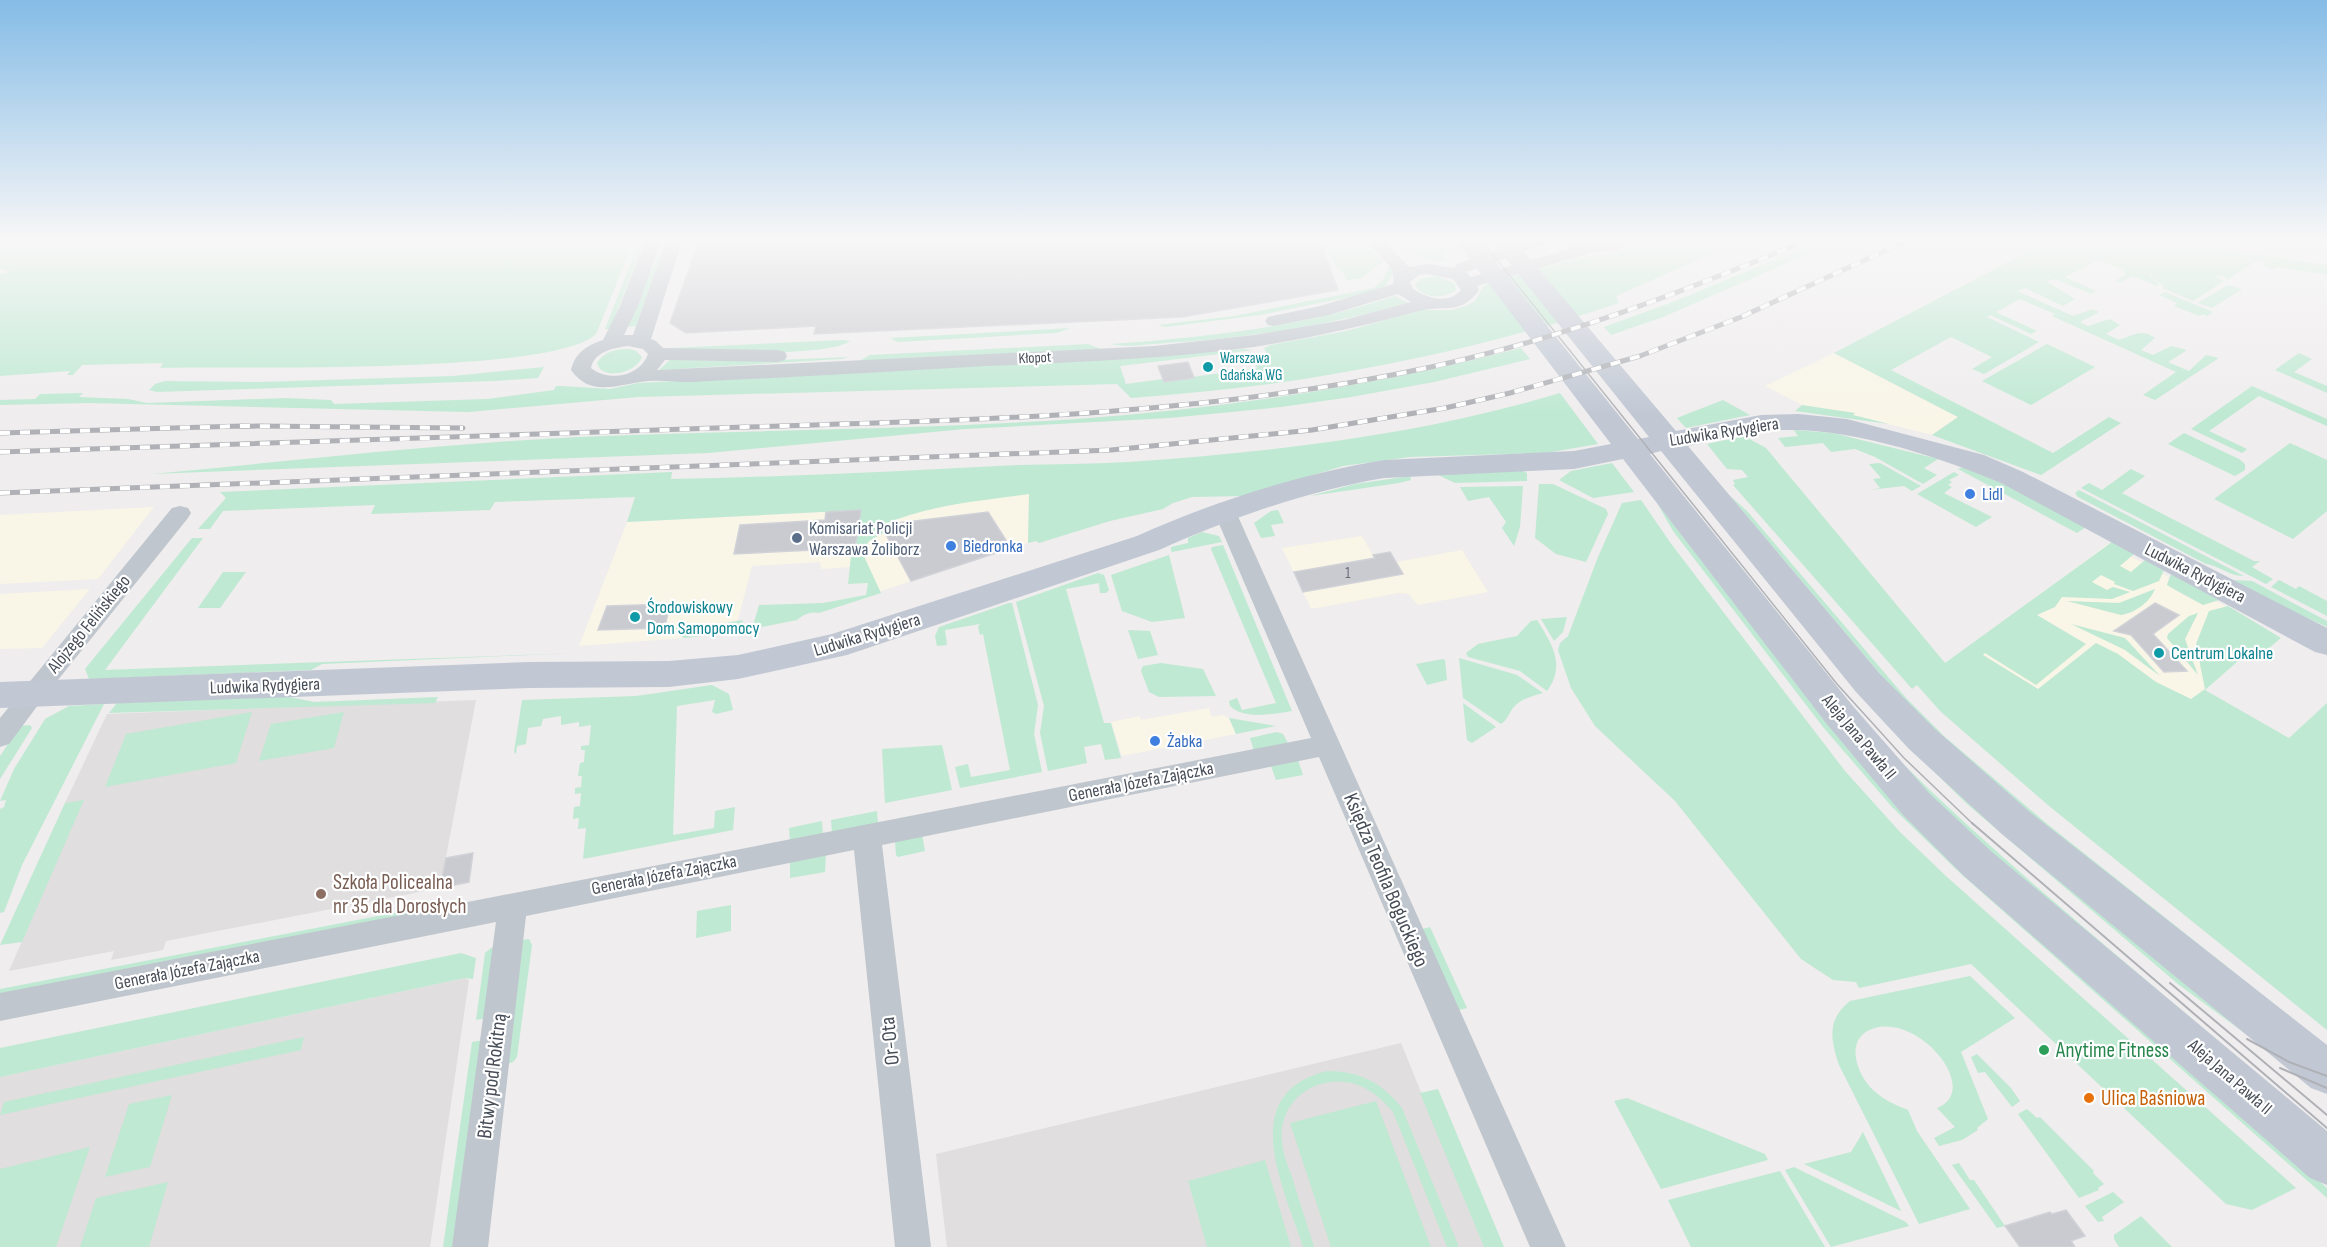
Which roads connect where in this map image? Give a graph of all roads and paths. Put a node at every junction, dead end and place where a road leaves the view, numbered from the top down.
1 (631, 299) edge
2 (653, 299) edge
3 (1356, 299) edge
4 (1418, 299) edge
5 (1462, 299) edge
6 (1513, 299) edge
7 (1551, 299) edge
8 (1429, 303) junction
9 (641, 341) junction
10 (611, 343) junction
11 (658, 354) junction
12 (638, 376) junction
13 (180, 513) dead end
14 (1225, 513) junction
15 (2327, 643) edge
16 (16, 694) edge
17 (0, 737) edge
18 (1329, 745) junction
19 (867, 836) junction
20 (513, 905) junction
21 (0, 1007) edge
22 (2327, 1073) edge
23 (2327, 1161) edge
24 (470, 1247) edge
25 (913, 1247) edge
26 (1548, 1247) edge

1 - 10 street
2 - 9 street
3 - 11 street, Kłopot
4 - 8 street
5 - 8 street, Kłopot
6 - 23 main road, Aleja Jana Pawła II
7 - 22 main road
8 - 12 street, Kłopot
9 - 10 street
9 - 11 street
10 - 12 street, Kłopot
11 - 12 street
13 - 16 street, Alojzego Felińskiego
14 - 15 main road, Ludwika Rydygiera
14 - 16 main road, Ludwika Rydygiera
14 - 18 street, Księdza Teofila Boguckiego
16 - 17 street, Alojzego Felińskiego
18 - 19 street, Generała Józefa Zajączka
18 - 26 street, Księdza Teofila Boguckiego
19 - 20 street, Generała Józefa Zajączka
19 - 25 street, Or-Ota
20 - 21 street, Generała Józefa Zajączka
20 - 24 street, Bitwy pod Rokitną

